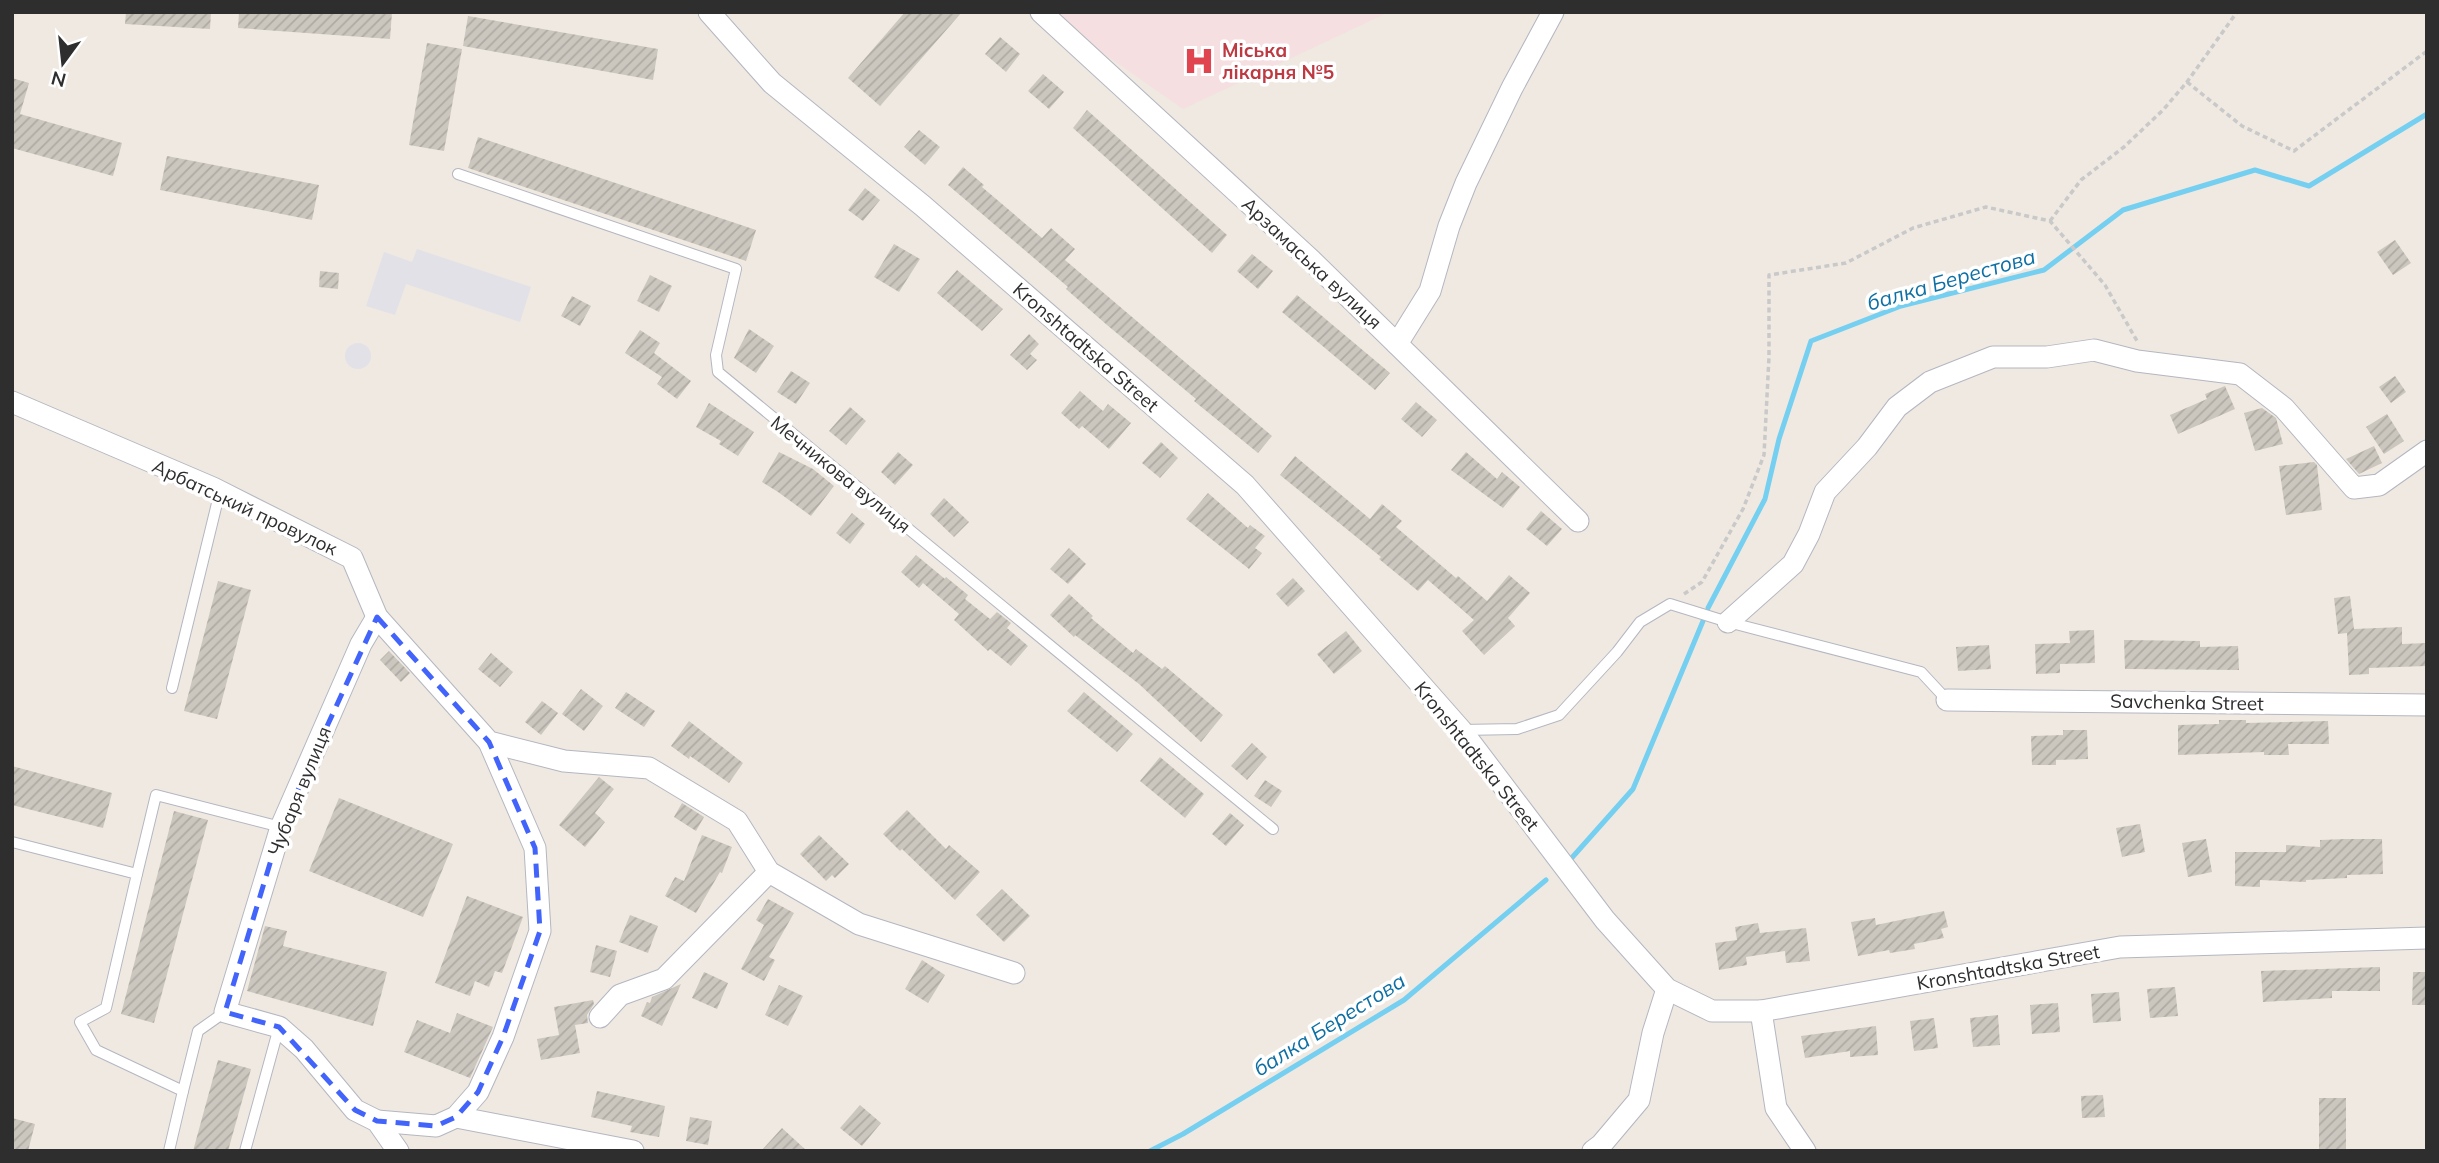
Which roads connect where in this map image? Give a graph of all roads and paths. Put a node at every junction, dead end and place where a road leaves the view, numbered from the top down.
1 (709, 12) edge
2 (1041, 12) edge
3 (1553, 12) edge
4 (2236, 12) edge
5 (2427, 51) edge
6 (2187, 82) junction
7 (458, 174) dead end
8 (2050, 221) junction
9 (1397, 344) junction
10 (2147, 362) junction
11 (12, 402) edge
12 (2427, 451) edge
13 (220, 491) junction
14 (1578, 521) dead end
15 (1670, 604) junction
16 (377, 617) junction
17 (1728, 622) junction
18 (172, 688) dead end
19 (1947, 700) joint
20 (2427, 705) edge
21 (1461, 730) junction
22 (489, 742) junction
23 (281, 827) junction
24 (1273, 829) dead end
25 (12, 842) edge
26 (769, 872) junction
27 (137, 874) junction
28 (2427, 938) edge
29 (1014, 973) dead end
30 (1667, 989) junction
31 (1761, 1011) junction
32 (225, 1012) junction
33 (600, 1017) dead end
34 (279, 1027) junction
35 (183, 1091) junction
36 (456, 1117) junction
37 (377, 1121) junction
38 (169, 1151) edge
39 (245, 1151) edge
40 (398, 1151) edge
41 (633, 1151) edge
42 (1593, 1151) edge
43 (1805, 1151) edge

1 - 21 street, Kronshtadtska Street
2 - 9 street, Арзамаська вулиця
3 - 9 street
4 - 6 path
5 - 6 path
6 - 8 path
7 - 24 lane, Мечникова вулиця
8 - 10 path
8 - 15 path
9 - 14 street, Арзамаська вулиця
10 - 12 street
10 - 17 street
11 - 13 street, Арбатський провулок
13 - 16 street, Арбатський провулок
13 - 18 lane
15 - 17 lane
15 - 21 lane
16 - 22 street, Арбатський провулок
16 - 23 street, Чубаря вулиця
17 - 19 lane
19 - 20 street, Savchenka Street
21 - 30 street, Kronshtadtska Street
22 - 26 street
22 - 36 street, Арбатський провулок
23 - 27 lane
23 - 32 street, Чубаря вулиця
25 - 27 lane
26 - 29 street
26 - 33 street
27 - 35 lane
28 - 31 street, Kronshtadtska Street
30 - 31 street, Kronshtadtska Street
30 - 42 street
31 - 43 street
32 - 34 street
32 - 35 lane
34 - 37 street
34 - 39 lane
35 - 38 lane
36 - 37 street
36 - 41 street
37 - 40 street

